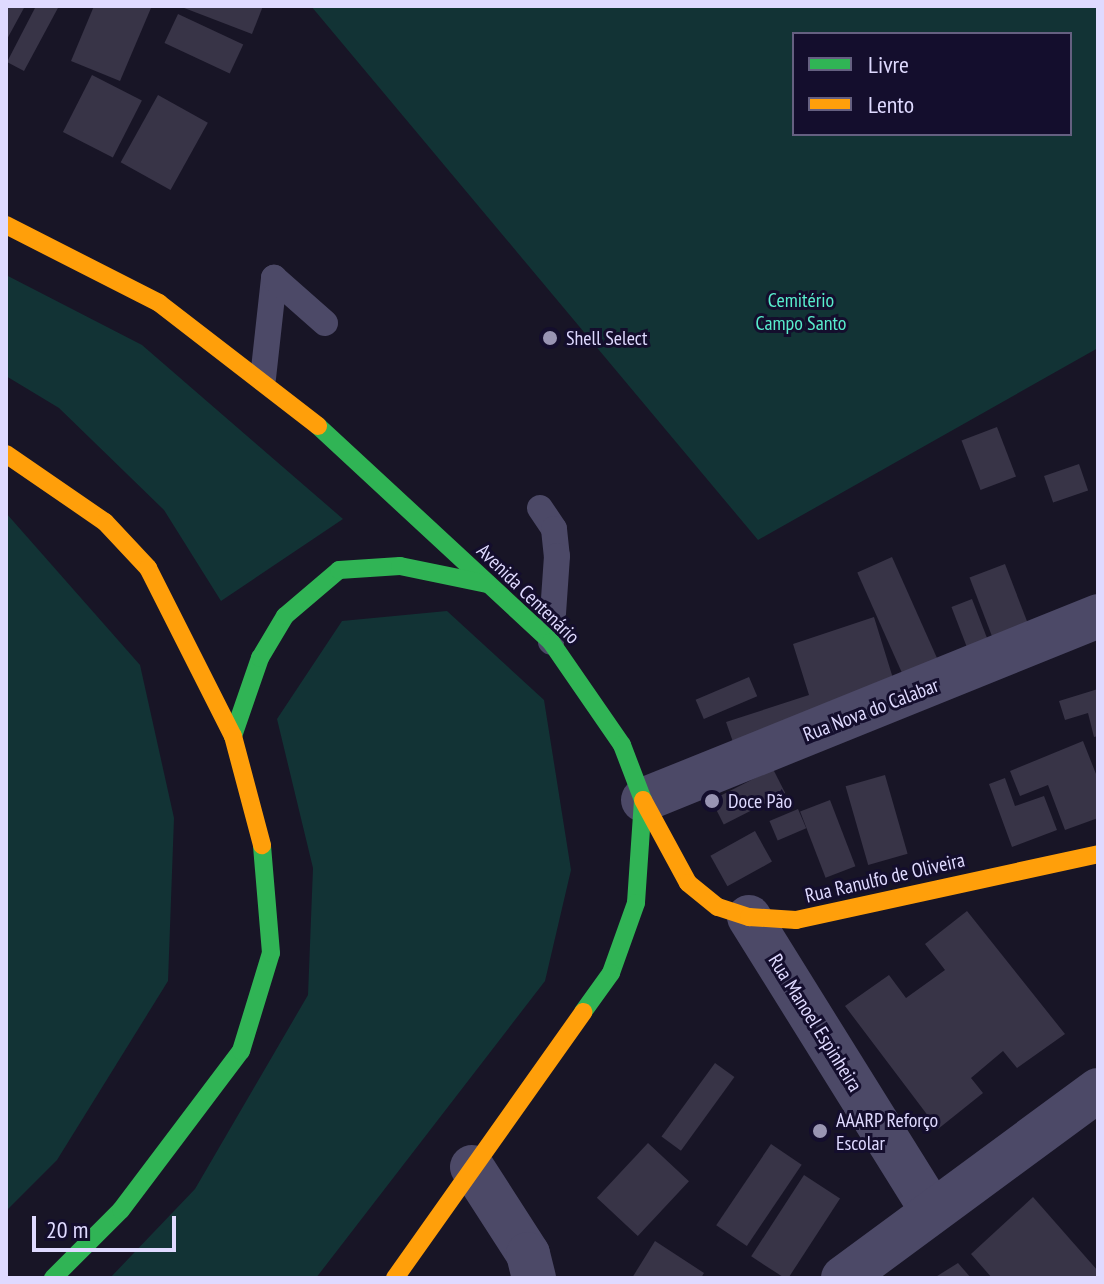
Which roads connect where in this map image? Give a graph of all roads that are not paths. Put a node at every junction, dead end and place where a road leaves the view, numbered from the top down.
1 (6, 225) edge
2 (325, 323) dead end
3 (263, 378) junction
4 (6, 454) edge
5 (540, 508) dead end
6 (488, 584) junction
7 (1098, 616) edge
8 (551, 642) junction
9 (233, 736) junction
10 (643, 800) junction
11 (1098, 854) edge
12 (749, 917) junction
13 (1098, 1090) edge
14 (472, 1167) junction
15 (932, 1211) junction
16 (53, 1278) edge
17 (395, 1278) edge
18 (534, 1278) edge
19 (843, 1278) edge

1 - 3 main road, Avenida Centenário
2 - 3 lane
3 - 6 main road, Avenida Centenário
4 - 9 main road
5 - 8 lane
6 - 8 main road, Avenida Centenário
6 - 9 main road
7 - 10 street, Rua Nova do Calabar
8 - 10 main road, Avenida Centenário
9 - 16 main road
10 - 12 main road, Rua Ranulfo de Oliveira
10 - 14 main road, Avenida Centenário
11 - 12 main road, Rua Ranulfo de Oliveira
12 - 15 street, Rua Manoel Espinheira
13 - 15 street
14 - 17 main road, Avenida Centenário
14 - 18 street
15 - 19 street

